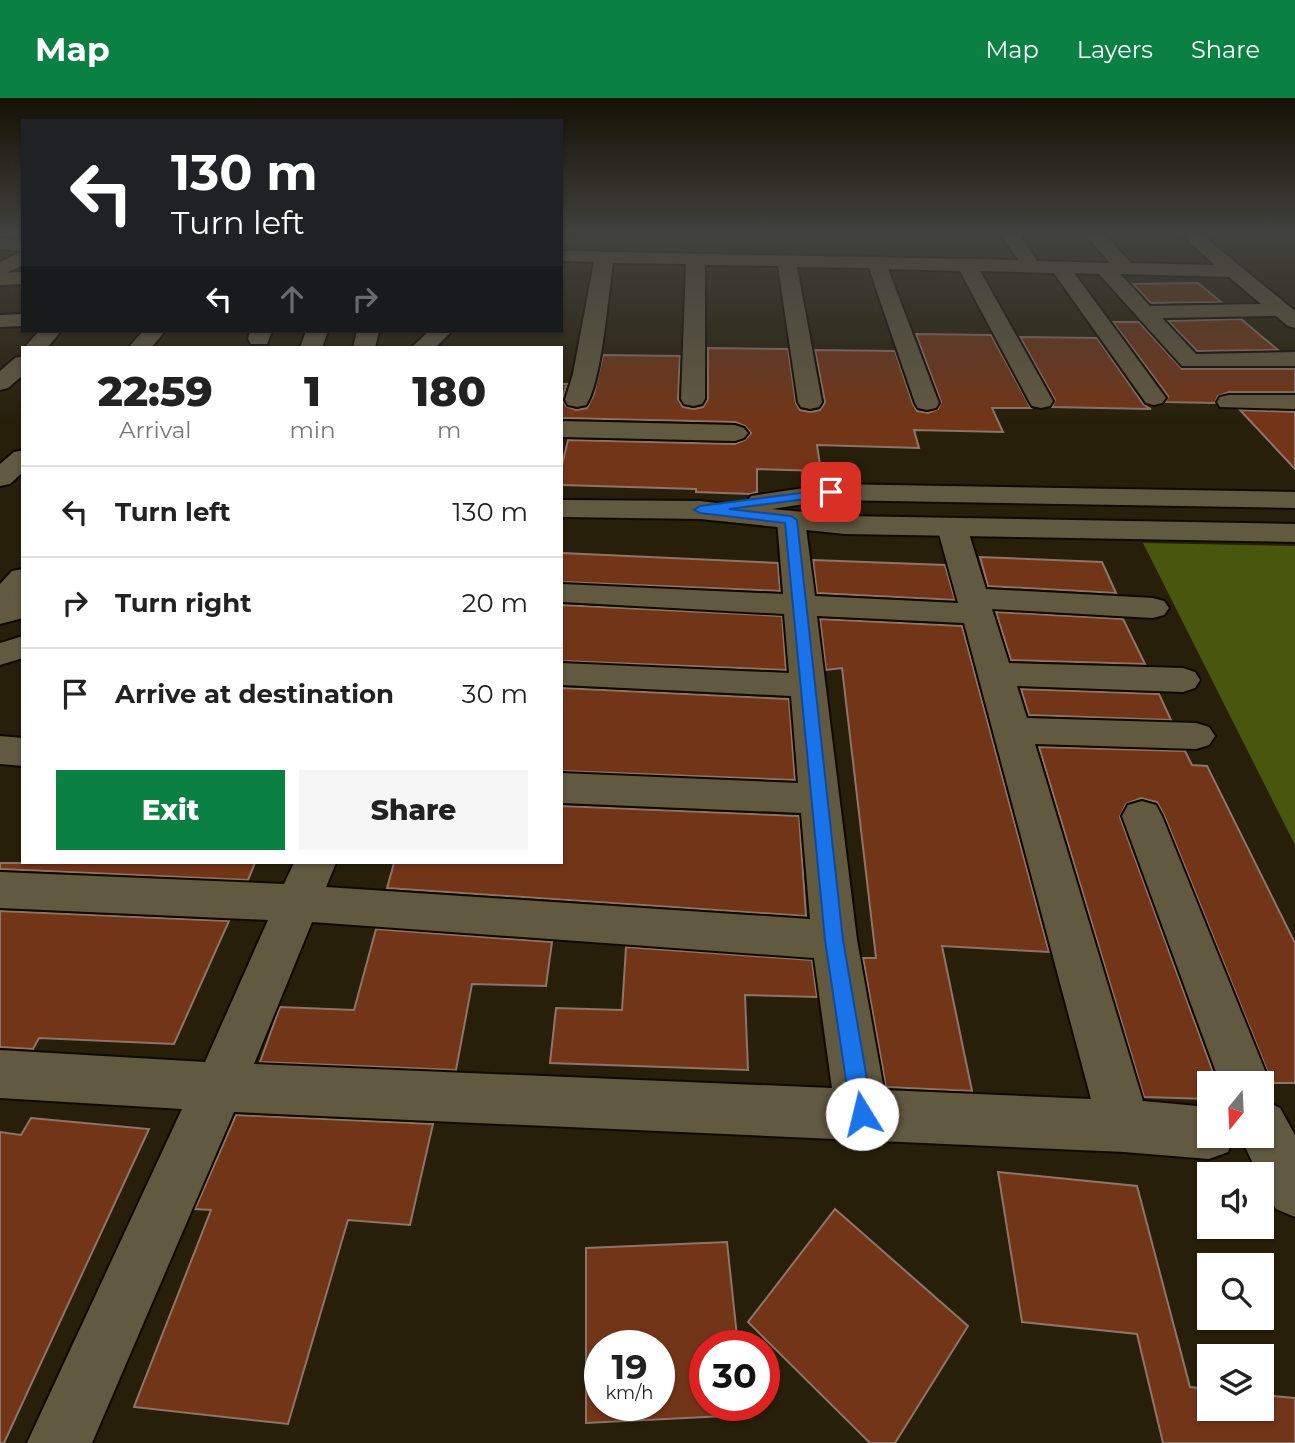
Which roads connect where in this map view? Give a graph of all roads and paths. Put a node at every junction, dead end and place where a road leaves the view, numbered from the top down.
1 (594, 297) edge
2 (695, 297) edge
3 (793, 297) edge
4 (888, 297) edge
5 (984, 297) edge
6 (1081, 297) edge
7 (1135, 297) edge
8 (1267, 297) edge
9 (1145, 312) junction
10 (1289, 315) edge
11 (21, 320) edge
12 (0, 321) edge
13 (439, 333) edge
14 (424, 346) edge
15 (1295, 359) edge
16 (21, 365) edge
17 (573, 374) edge
18 (0, 383) edge
19 (1154, 398) dead end
20 (692, 399) dead end
21 (577, 400) dead end
22 (1041, 401) dead end
23 (810, 402) dead end
24 (1229, 402) dead end
25 (1295, 402) edge
26 (926, 404) dead end
27 (563, 429) edge
28 (735, 433) dead end
29 (21, 460) edge
30 (0, 479) edge
31 (21, 481) edge
32 (1295, 500) edge
33 (563, 509) edge
34 (700, 510) junction
35 (791, 520) junction
36 (952, 527) junction
37 (1295, 533) edge
38 (21, 580) edge
39 (563, 593) edge
40 (0, 602) edge
41 (800, 606) junction
42 (975, 606) junction
43 (21, 608) edge
44 (1153, 608) dead end
45 (0, 614) edge
46 (21, 648) edge
47 (0, 654) edge
48 (563, 674) edge
49 (995, 674) junction
50 (1183, 680) dead end
51 (806, 685) junction
52 (1012, 730) junction
53 (1196, 736) dead end
54 (0, 750) edge
55 (21, 752) edge
56 (563, 788) edge
57 (818, 799) junction
58 (1142, 816) dead end
59 (306, 883) edge
60 (0, 890) edge
61 (834, 940) junction
62 (1240, 1071) edge
63 (0, 1074) edge
64 (219, 1087) junction
65 (862, 1114) junction
66 (1124, 1126) junction
67 (1197, 1132) edge
68 (1268, 1148) edge
69 (1295, 1190) edge
70 (59, 1443) edge

1 - 17 street
2 - 20 street
3 - 23 street
4 - 26 street
5 - 22 street
6 - 19 street
7 - 9 street
8 - 10 street
9 - 10 street
9 - 15 street
11 - 12 street
13 - 14 street
16 - 18 street
17 - 21 street
24 - 25 street
27 - 28 street
29 - 30 street
30 - 31 street
32 - 34 street
33 - 34 street
34 - 35 street
35 - 36 street
35 - 41 street
36 - 37 street
36 - 42 street
38 - 40 street
39 - 41 street
41 - 42 street
41 - 51 street
42 - 44 street
42 - 49 street
43 - 45 street
46 - 47 street
48 - 51 street
49 - 50 street
49 - 52 street
51 - 57 street
52 - 53 street
52 - 66 street
54 - 55 street
56 - 57 street
57 - 61 street
58 - 62 street
59 - 60 street
59 - 61 street
59 - 64 street
61 - 65 street
63 - 64 street
64 - 65 street
64 - 70 street
65 - 66 street
66 - 67 street
68 - 69 street

